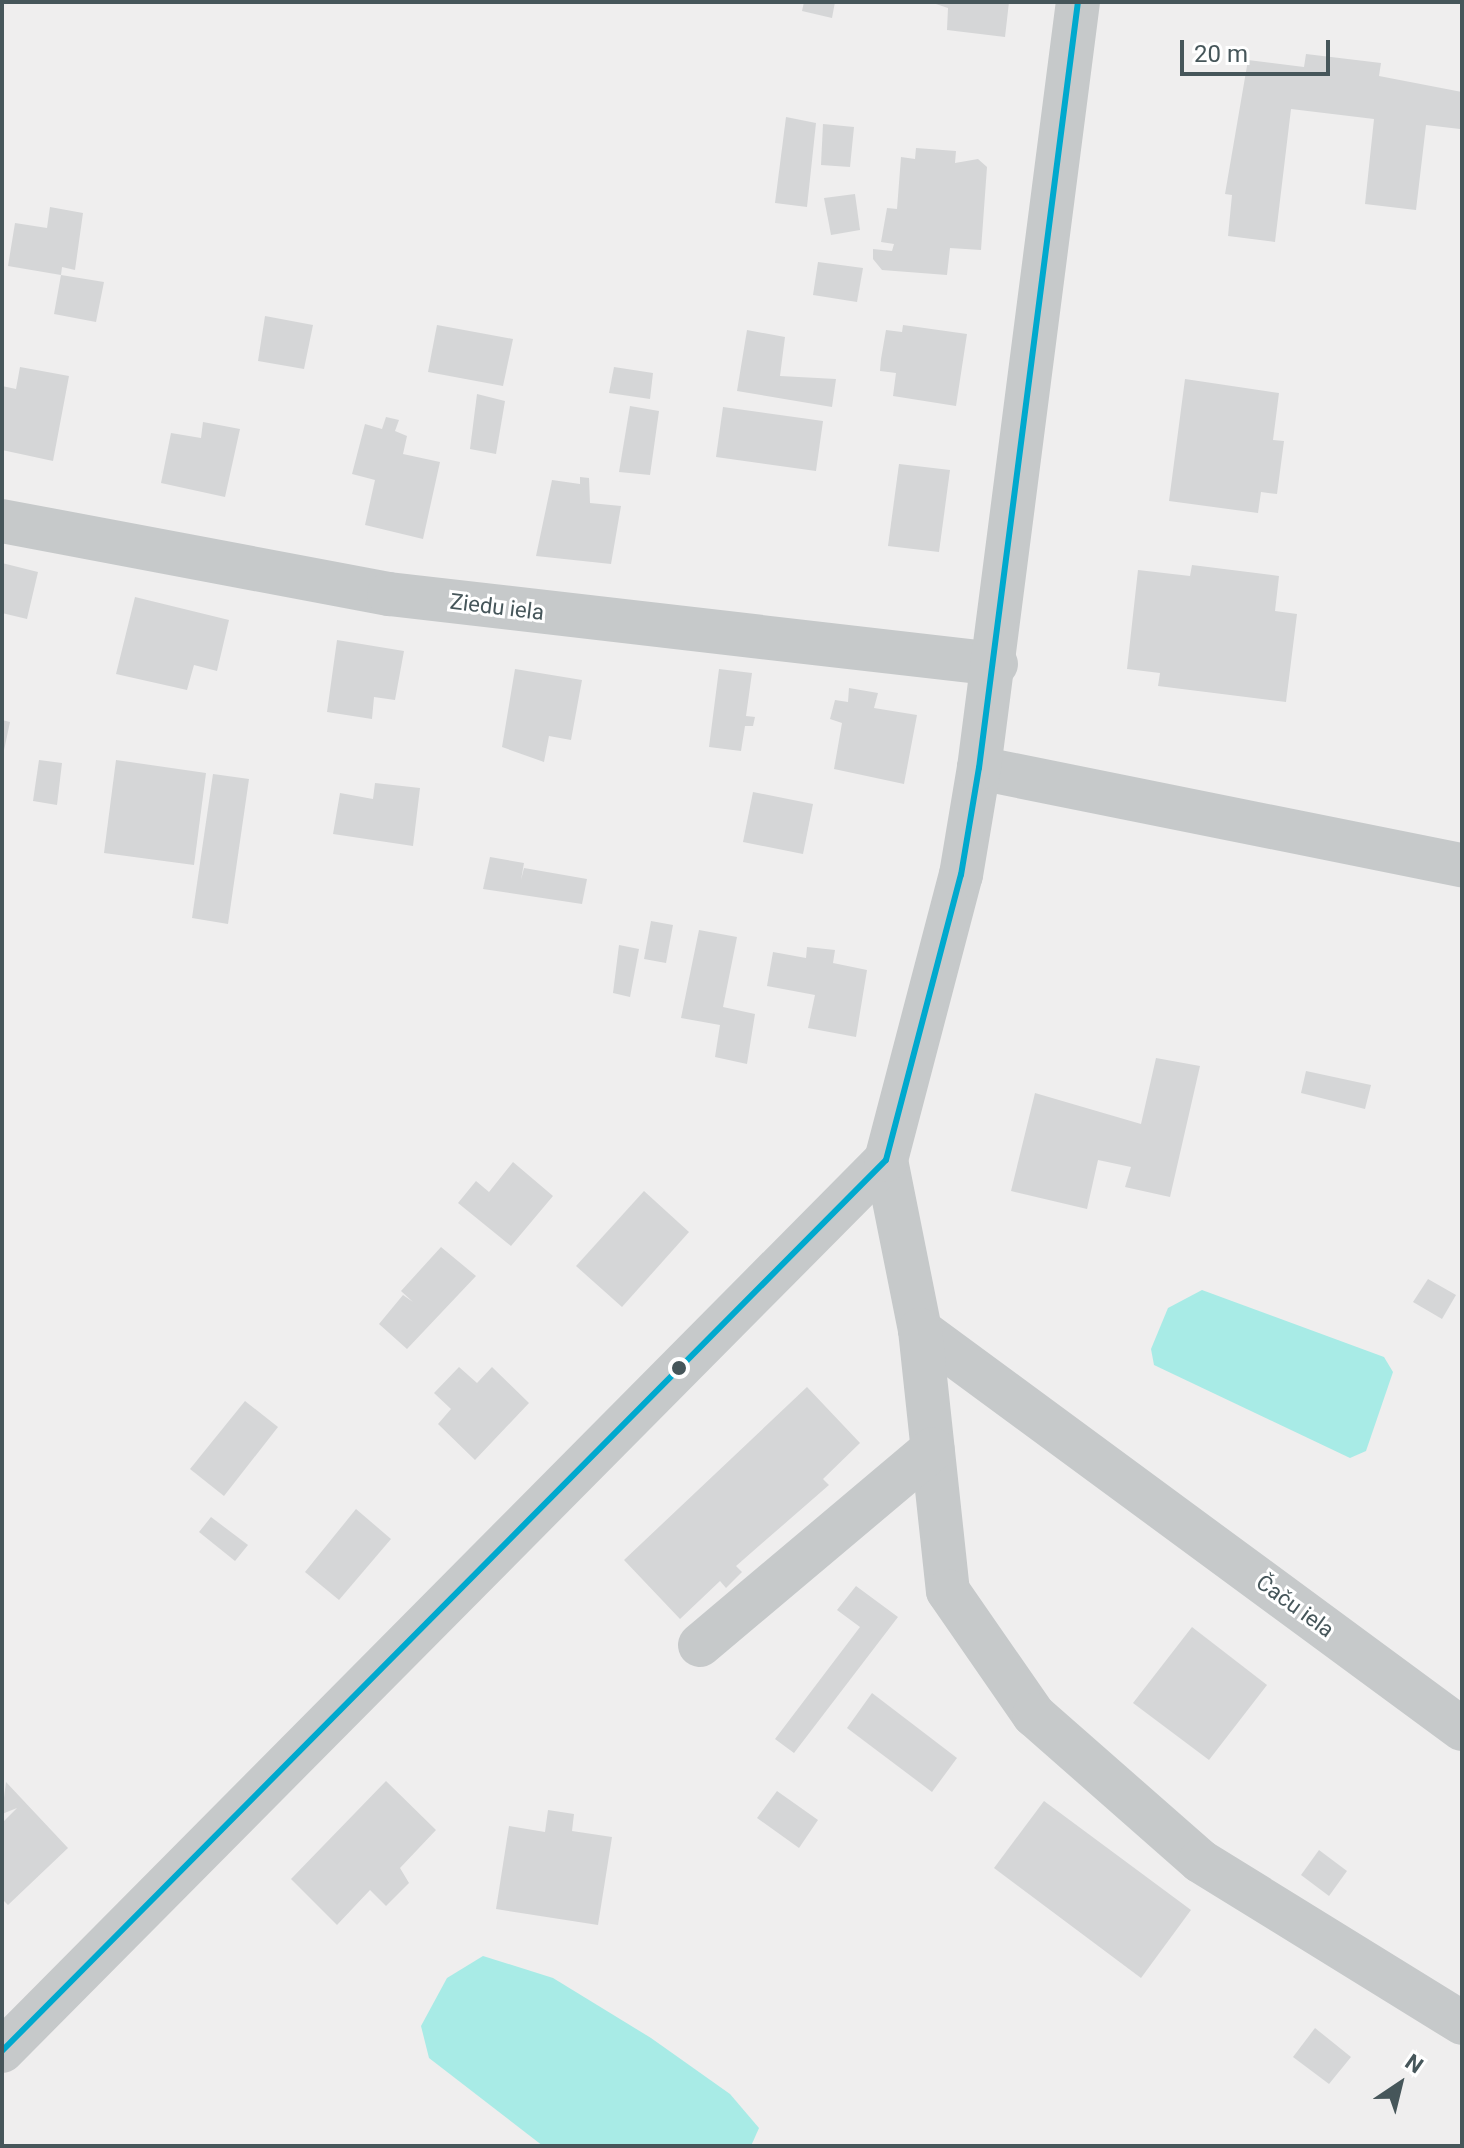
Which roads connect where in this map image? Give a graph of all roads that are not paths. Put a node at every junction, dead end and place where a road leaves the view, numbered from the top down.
1 (1078, 2) edge
2 (2, 521) edge
3 (996, 664) junction
4 (979, 768) junction
5 (1462, 865) edge
6 (886, 1160) junction
7 (920, 1330) junction
8 (933, 1449) junction
9 (700, 1645) dead end
10 (1462, 1729) edge
11 (1462, 2023) edge
12 (5, 2043) edge

1 - 3 street
2 - 3 street, Ziedu iela
3 - 4 street
4 - 5 street
4 - 6 street
6 - 7 street
6 - 12 street
7 - 8 street
7 - 10 street, Čaču iela
8 - 9 street
8 - 11 street

